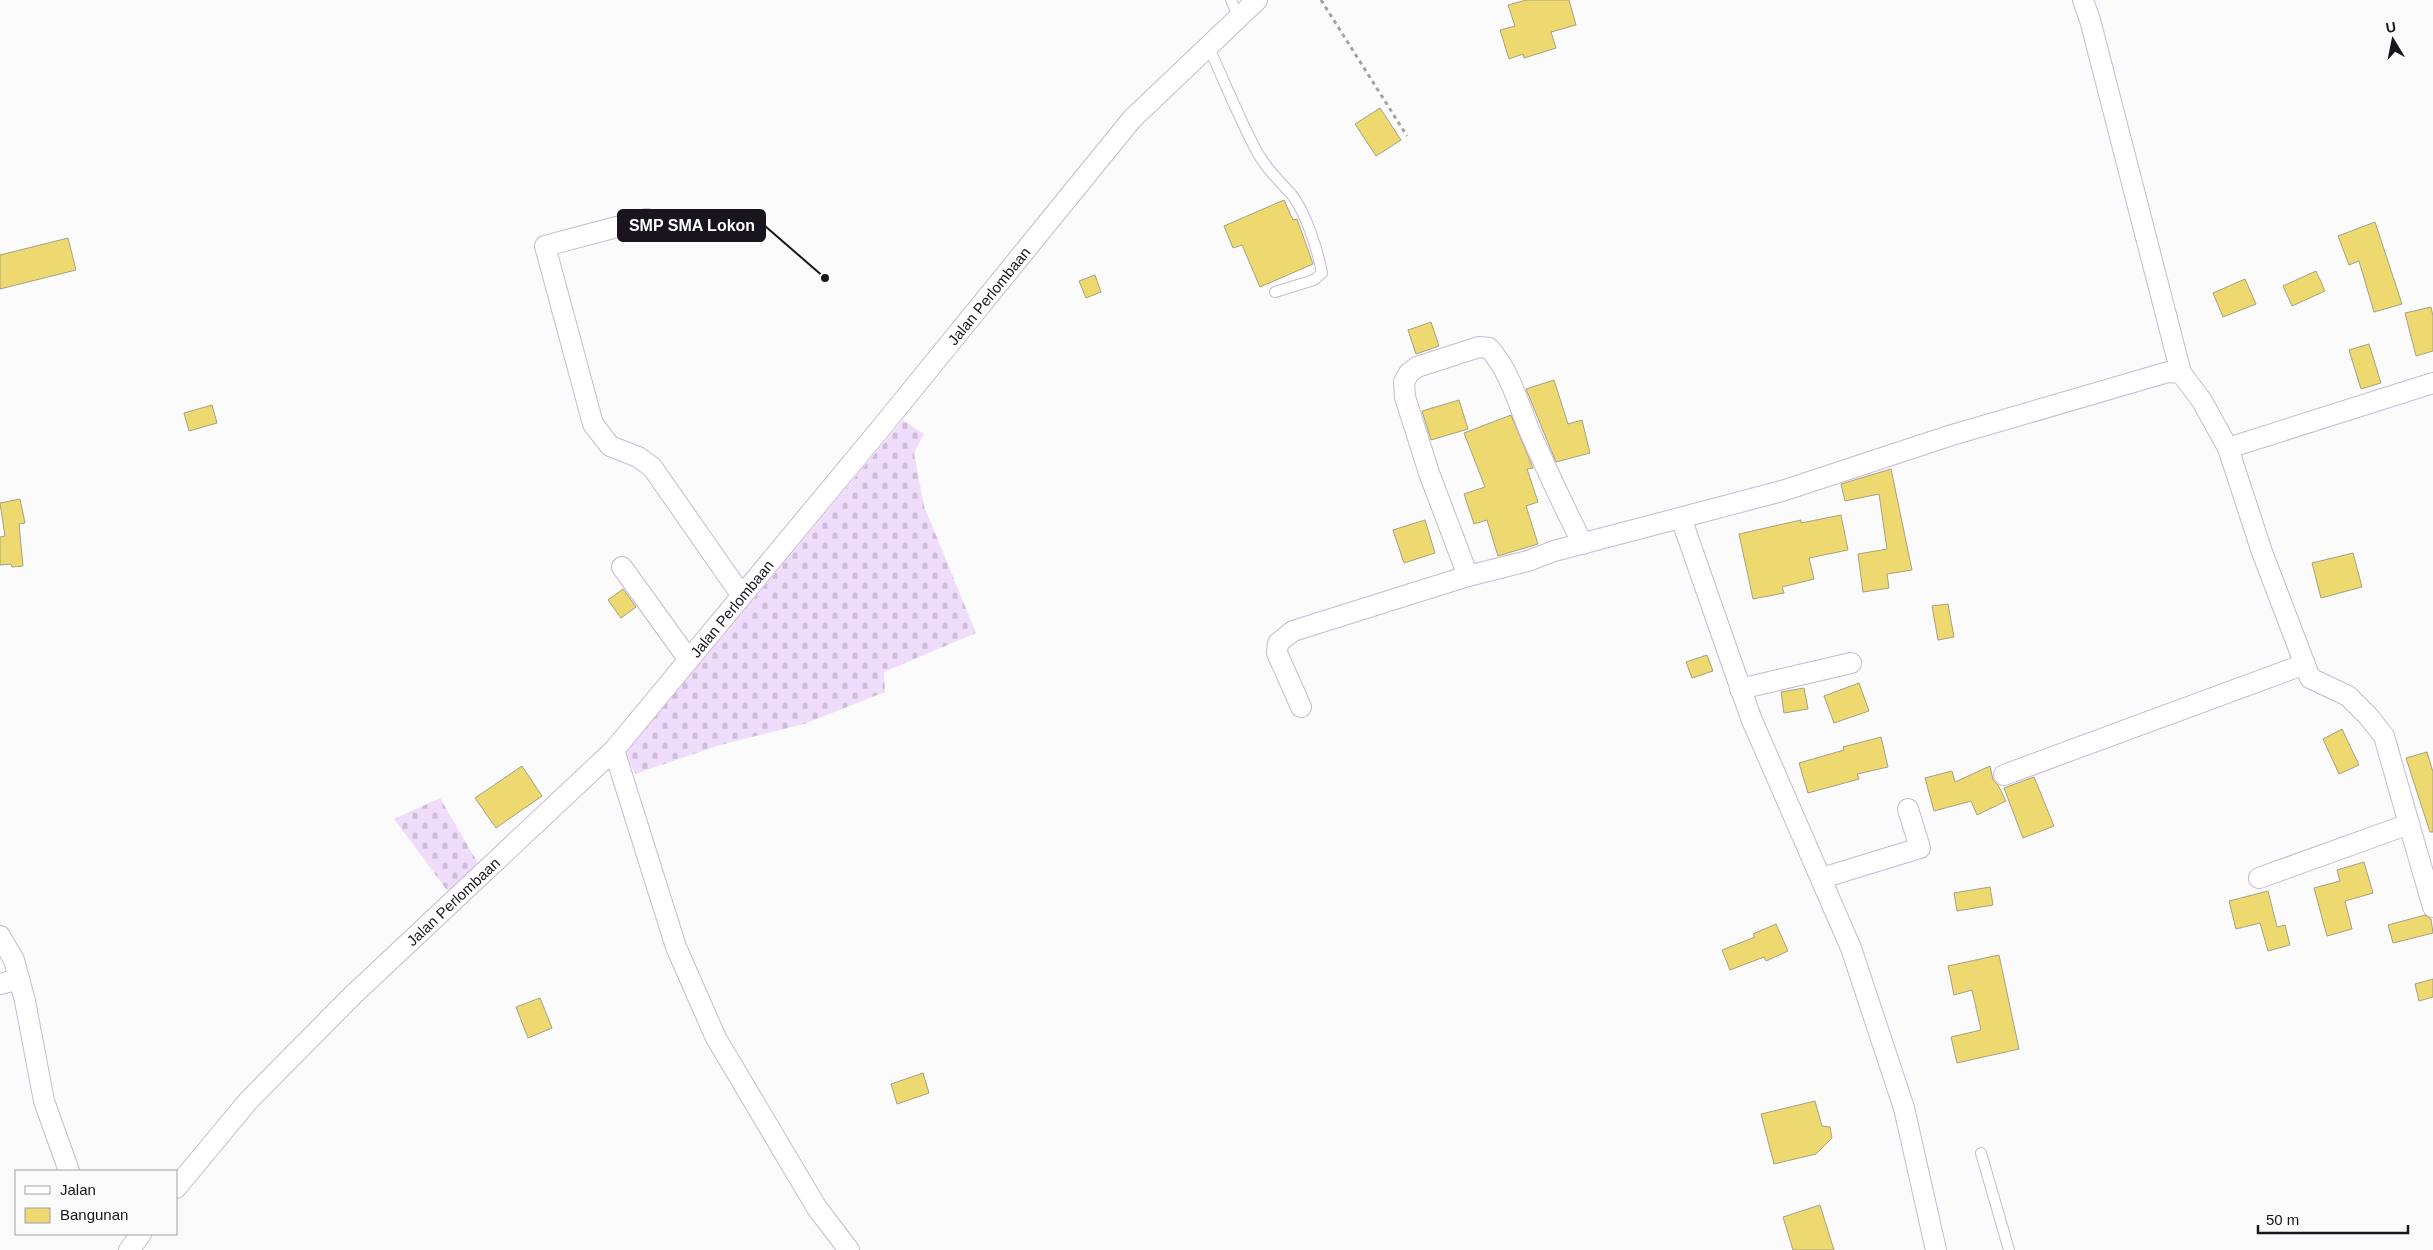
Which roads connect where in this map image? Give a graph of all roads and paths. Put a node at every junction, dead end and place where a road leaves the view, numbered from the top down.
1 (1257, 0) edge
2 (1322, 0) edge
3 (2083, 0) edge
4 (1235, 8) edge
5 (1208, 46) junction
6 (1407, 136) dead end
7 (647, 219) dead end
8 (1275, 292) dead end
9 (2181, 373) junction
10 (2433, 383) edge
11 (2228, 448) junction
12 (1681, 518) junction
13 (1583, 544) junction
14 (622, 568) dead end
15 (1468, 576) junction
16 (742, 596) junction
17 (689, 660) junction
18 (1851, 662) dead end
19 (2305, 664) junction
20 (1740, 688) junction
21 (1301, 707) dead end
22 (614, 750) junction
23 (2004, 775) dead end
24 (1908, 809) dead end
25 (2409, 824) junction
26 (1822, 878) junction
27 (2259, 878) dead end
28 (2433, 907) edge
29 (0, 936) edge
30 (10, 982) edge
31 (1981, 1153) dead end
32 (69, 1170) edge
33 (178, 1186) edge
34 (140, 1235) edge
35 (129, 1250) edge
36 (849, 1250) edge
37 (1936, 1250) edge
38 (2009, 1250) edge

1 - 4 street, Jalan Perlombaan
2 - 6 path
3 - 9 street
4 - 5 street, Jalan Perlombaan
5 - 8 lane
5 - 16 street, Jalan Perlombaan
7 - 16 street
9 - 11 street
9 - 12 street
10 - 11 street
11 - 19 street
12 - 13 street
12 - 20 street
13 - 15 street
13 - 15 street
14 - 17 street
15 - 21 street
16 - 17 street, Jalan Perlombaan
17 - 22 street, Jalan Perlombaan
18 - 20 street
19 - 23 street
19 - 25 street
20 - 26 street
22 - 33 street, Jalan Perlombaan
22 - 36 street
24 - 26 street
25 - 27 street
25 - 28 street
26 - 37 street
29 - 30 street
30 - 32 street
31 - 38 lane
34 - 35 street

